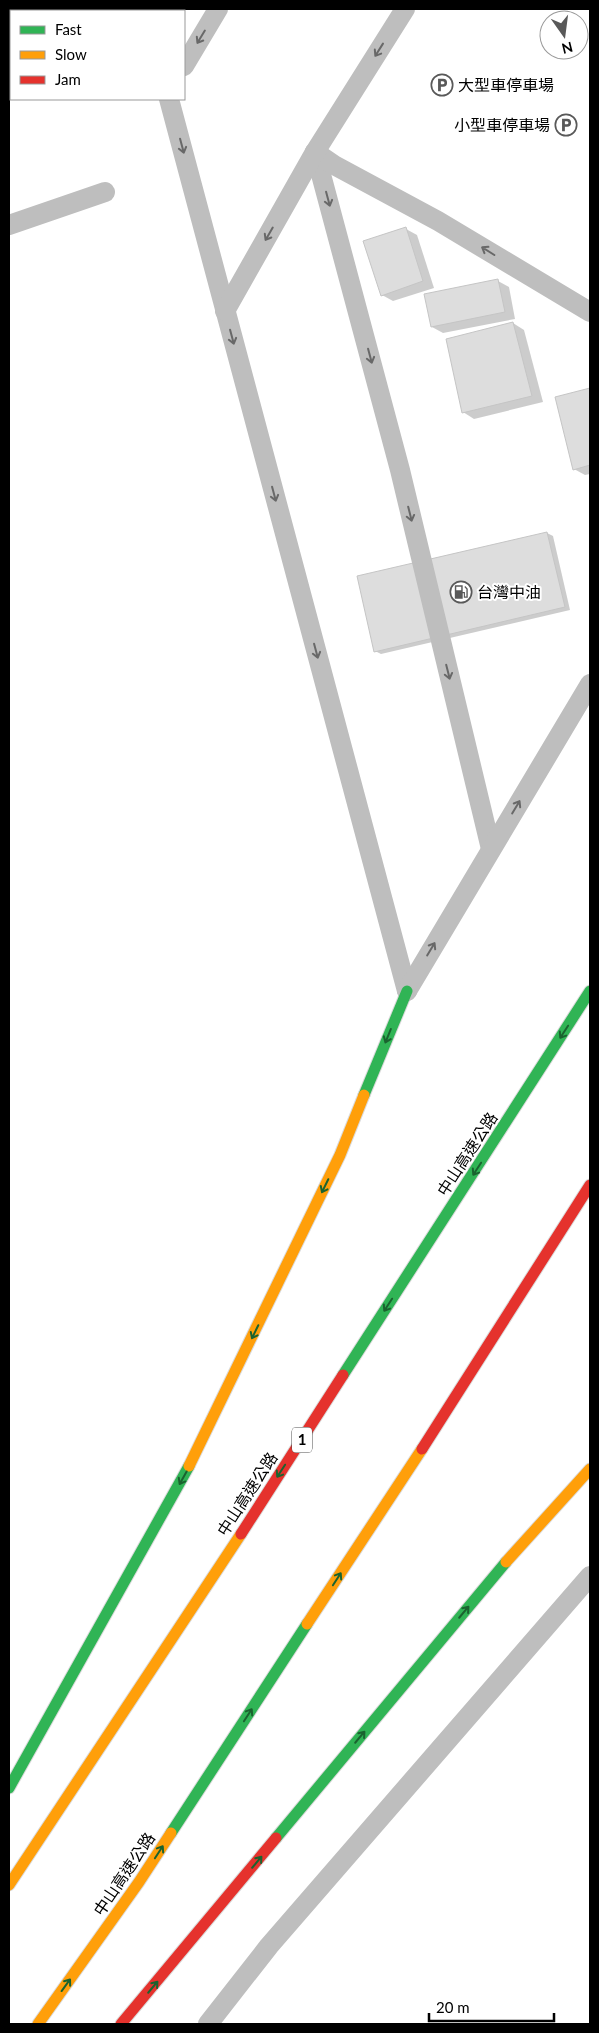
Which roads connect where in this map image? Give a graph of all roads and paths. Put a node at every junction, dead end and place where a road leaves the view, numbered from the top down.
1 (218, 9) edge
2 (405, 9) edge
3 (185, 64) edge
4 (169, 100) edge
5 (315, 152) junction
6 (105, 192) dead end
7 (9, 225) edge
8 (225, 311) junction
9 (590, 312) edge
10 (590, 684) edge
11 (491, 849) junction
12 (407, 991) junction
13 (590, 991) edge
14 (590, 1185) edge
15 (590, 1469) edge
16 (590, 1576) edge
17 (9, 1788) edge
18 (9, 1885) edge
19 (38, 2024) edge
20 (122, 2024) edge
21 (208, 2024) edge

1 -> 3 lane
2 -> 5 lane
4 -> 8 lane
5 -> 8 lane
9 -> 5 lane
5 -> 11 lane
6 - 7 lane
8 -> 12 lane
11 -> 10 lane
12 -> 11 lane
12 -> 17 highway
13 -> 18 highway, 中山高速公路 / 1
19 -> 14 highway, 中山高速公路
20 -> 15 highway
16 - 21 lane

